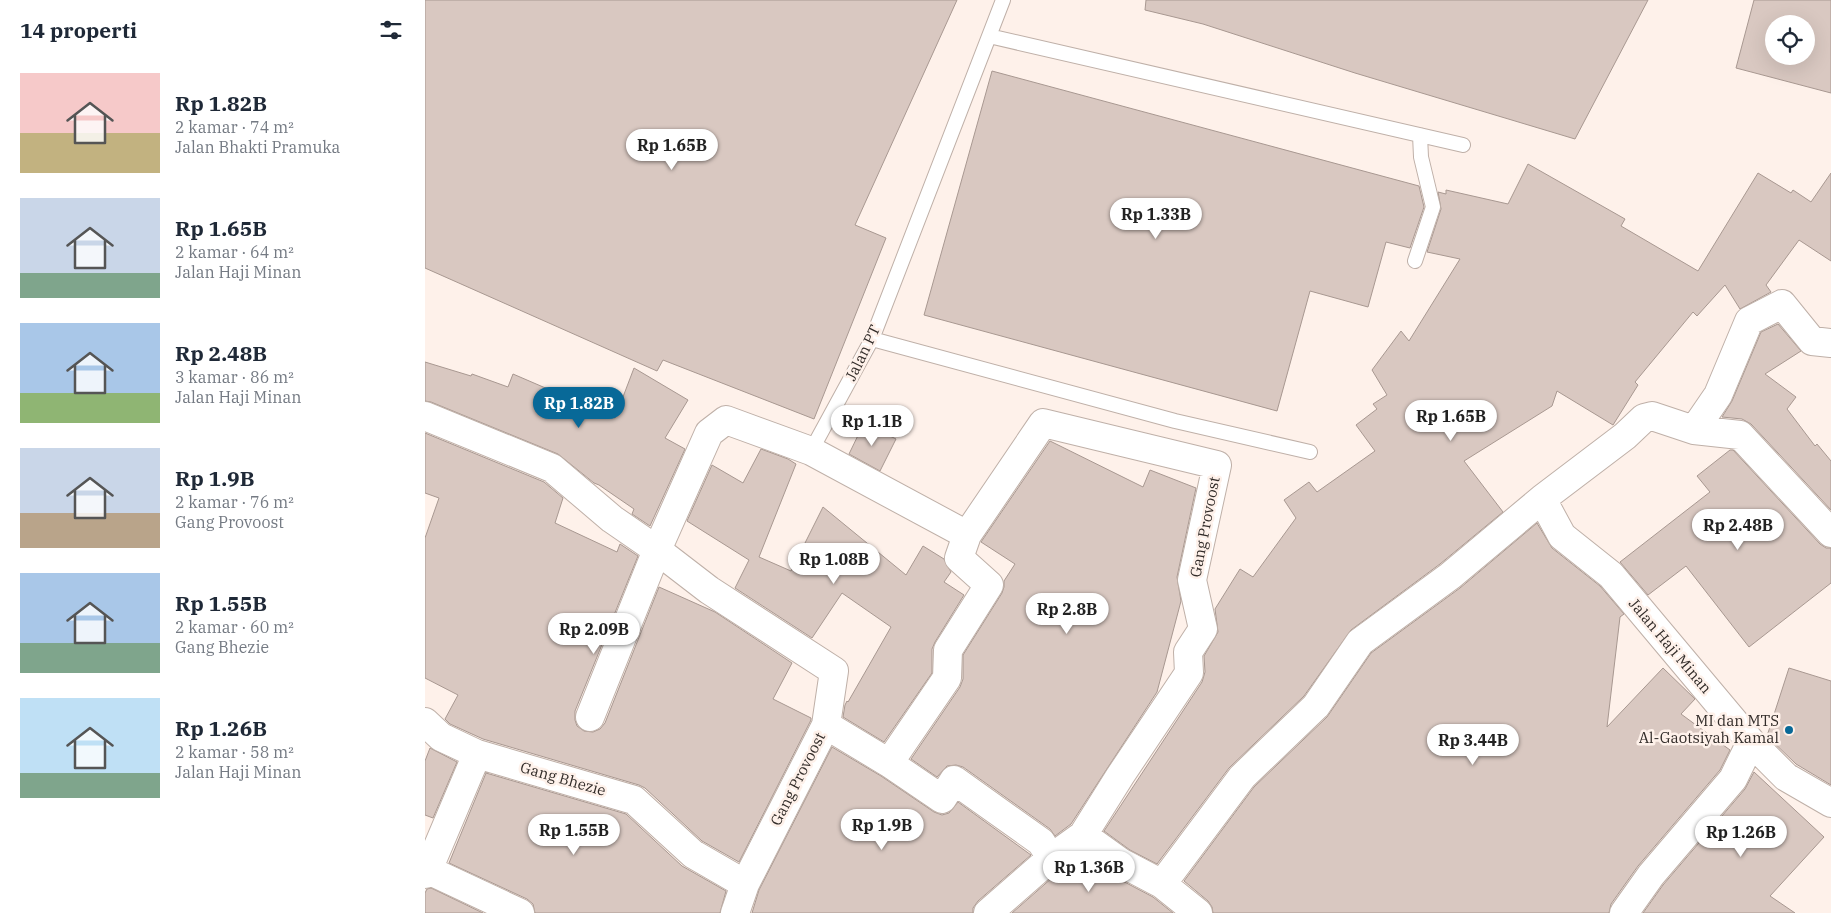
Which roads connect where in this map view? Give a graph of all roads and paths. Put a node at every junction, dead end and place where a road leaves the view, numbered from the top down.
1 (1003, 0) edge
2 (989, 36) junction
3 (1420, 135) junction
4 (1463, 145) dead end
5 (1415, 260) dead end
6 (872, 339) junction
7 (1831, 343) edge
8 (425, 416) edge
9 (1694, 430) junction
10 (811, 451) junction
11 (1310, 452) dead end
12 (1542, 498) junction
13 (1831, 533) edge
14 (967, 535) junction
15 (657, 550) junction
16 (590, 716) dead end
17 (425, 722) edge
18 (826, 725) junction
19 (1751, 742) junction
20 (477, 754) junction
21 (889, 763) junction
22 (1831, 803) edge
23 (1083, 835) junction
24 (1051, 858) junction
25 (427, 872) edge
26 (745, 884) junction
27 (1162, 884) junction
28 (519, 913) edge
29 (735, 913) edge
30 (988, 913) edge
31 (1198, 913) edge
32 (1623, 913) edge

1 - 2 lane, Jalan PT
2 - 3 lane
2 - 6 lane, Jalan PT
3 - 4 lane
3 - 5 lane
6 - 10 lane, Jalan PT
6 - 11 lane
7 - 9 street
8 - 15 street
9 - 12 street
9 - 13 street
10 - 14 street
10 - 15 street
12 - 19 street, Jalan Haji Minan
12 - 27 street
14 - 21 street, Gang Provoost
14 - 23 street, Gang Provoost
15 - 16 street
15 - 18 street, Gang Provoost
17 - 20 street, Gang Bhezie
18 - 21 street
18 - 26 street, Gang Provoost
19 - 22 street, Jalan Haji Minan
19 - 32 street
20 - 25 street
20 - 26 street, Gang Bhezie
21 - 24 street
23 - 24 street
23 - 27 street
24 - 30 street
25 - 28 street
26 - 29 street, Gang Provoost
27 - 31 street

